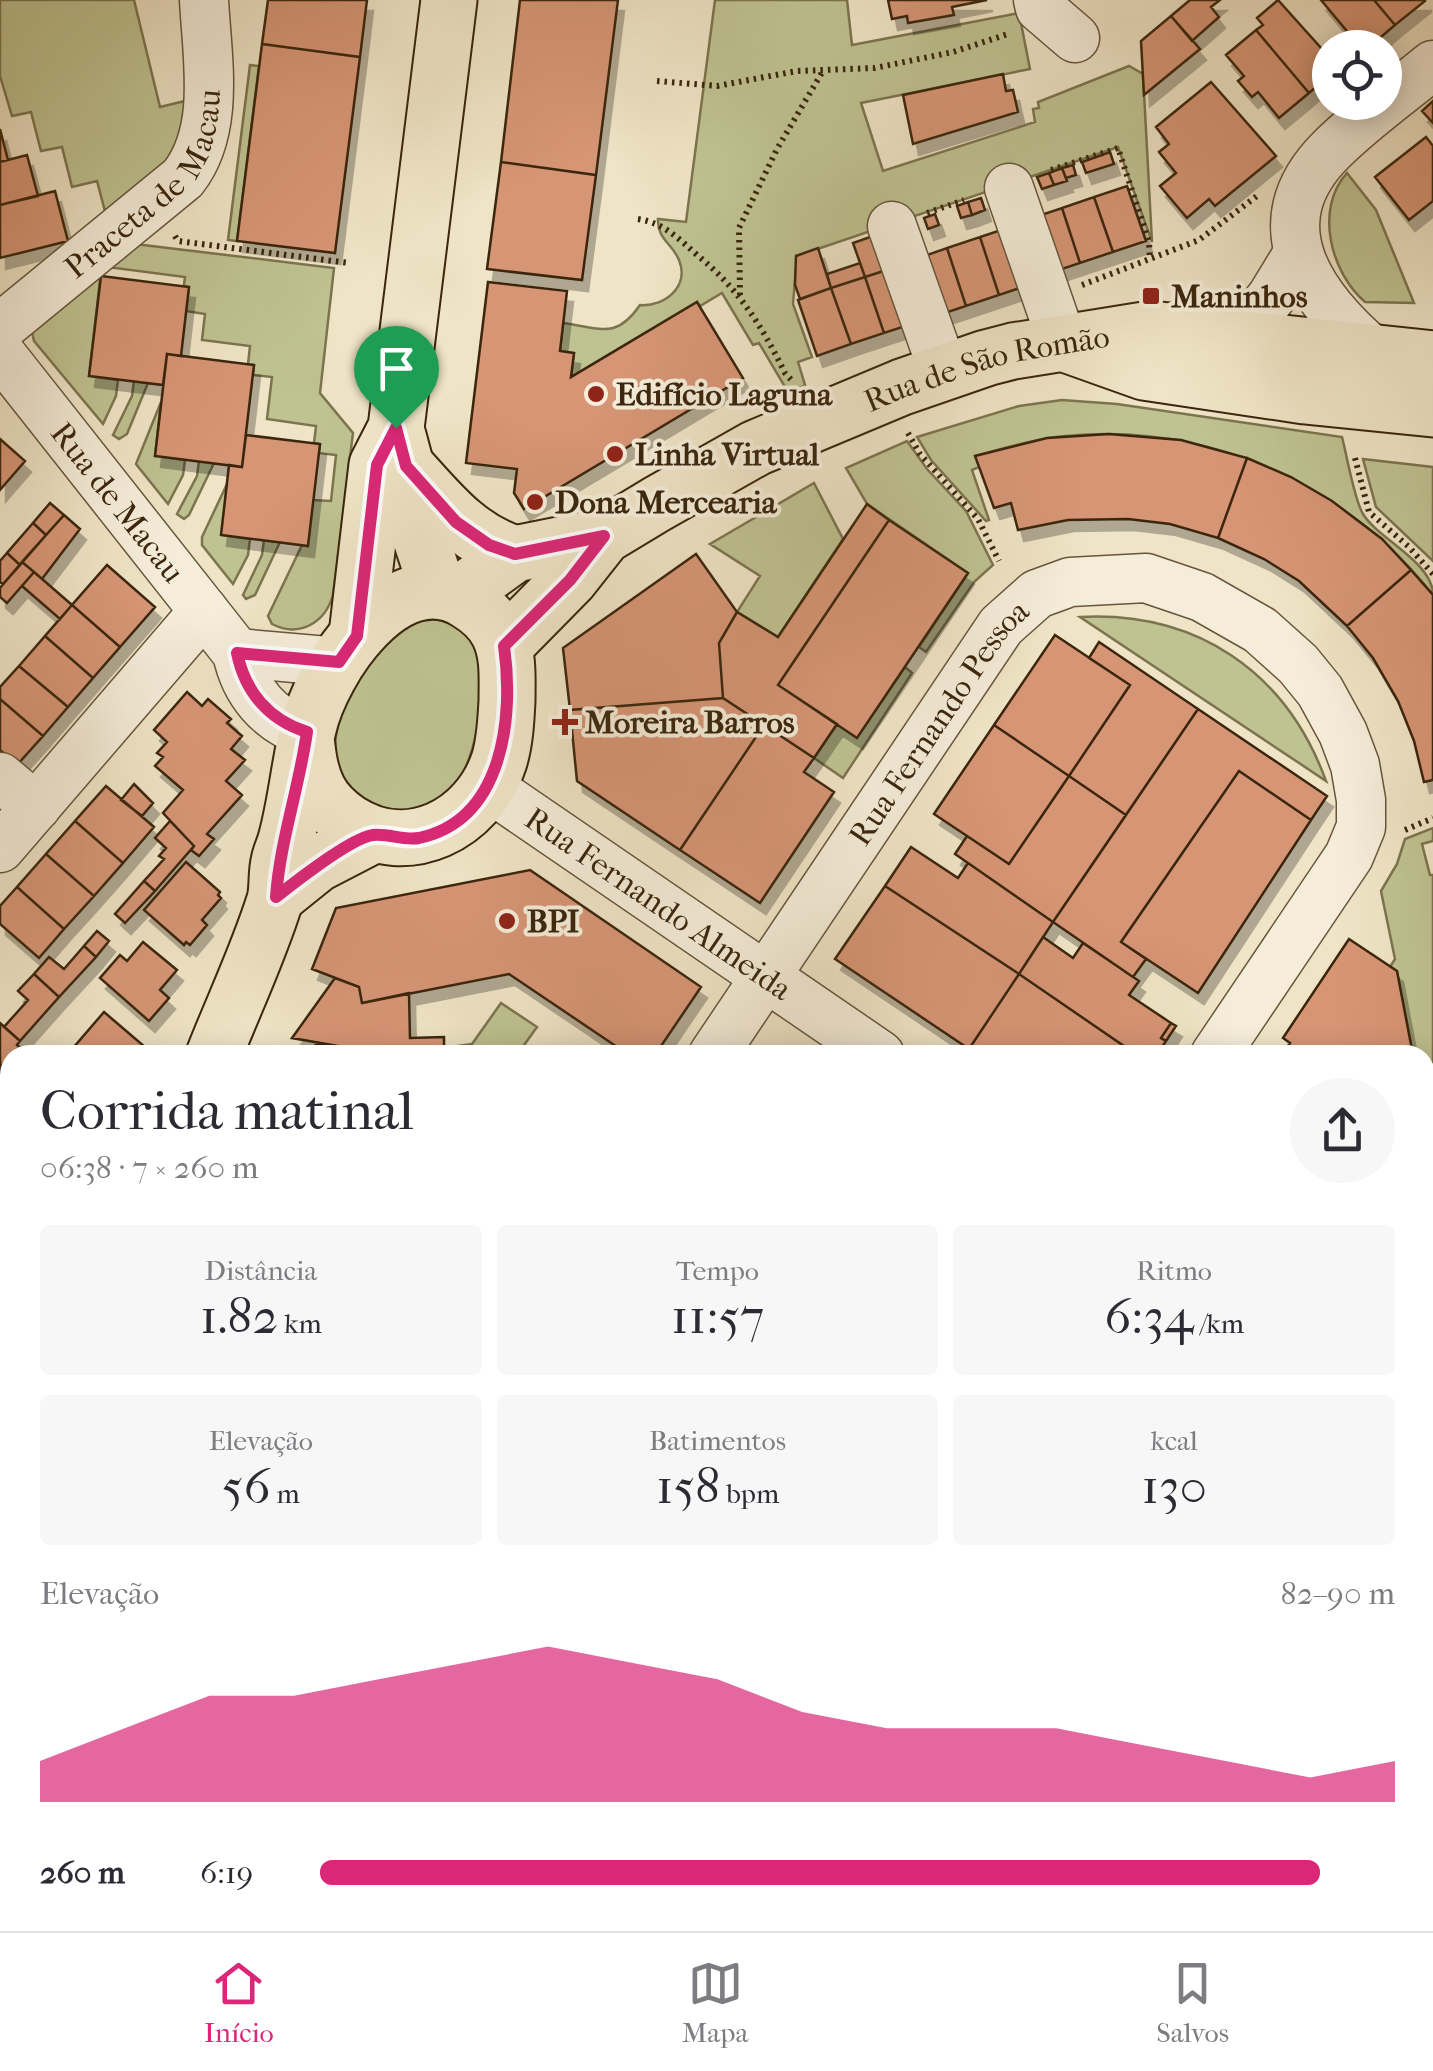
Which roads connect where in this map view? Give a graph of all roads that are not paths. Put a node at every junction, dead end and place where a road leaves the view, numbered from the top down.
1 (204, 0) edge
2 (449, 0) edge
3 (1027, 15) edge
4 (1075, 38) dead end
5 (1433, 65) edge
6 (1030, 179) road end
7 (892, 226) dead end
8 (1297, 255) junction
9 (0, 328) edge
10 (1063, 344) junction
11 (0, 352) edge
12 (1376, 353) junction
13 (1433, 359) edge
14 (1237, 362) junction
15 (944, 373) junction
16 (1433, 409) edge
17 (401, 447) junction
18 (604, 536) junction
19 (515, 554) junction
20 (448, 592) junction
21 (204, 612) junction
22 (504, 646) junction
23 (348, 649) junction
24 (237, 653) junction
25 (306, 735) junction
26 (0, 776) edge
27 (486, 786) junction
28 (36, 807) junction
29 (373, 835) junction
30 (0, 848) edge
31 (276, 897) junction
32 (765, 978) junction
33 (218, 1045) edge
34 (720, 1045) edge
35 (865, 1045) edge
36 (1222, 1045) edge

1 - 9 street, Praceta de Macau
2 - 17 main road
3 - 4 street
5 - 8 street
6 - 10 street
7 - 15 street
8 - 12 street
8 - 14 street
10 - 14 main road, Rua de São Romão
10 - 15 main road, Rua de São Romão
11 - 21 street, Rua de Macau
12 - 13 main road
12 - 14 main road
14 - 16 main road
15 - 18 main road, Rua de São Romão
17 - 19 main road
17 - 20 main road
17 - 23 main road
18 - 19 main road, Rua de São Romão
18 - 22 main road, Rua de São Romão
19 - 20 main road, Rua de São Romão
20 - 22 main road
20 - 23 main road, Rua de São Romão
21 - 24 street, Rua de Macau
21 - 28 street
22 - 27 main road, Rua de São Romão
23 - 24 street
23 - 25 main road, Rua de São Romão
24 - 25 street, Rua de Macau
25 - 29 main road
25 - 31 main road, Rua de São Romão
26 - 28 street
27 - 29 main road, Rua de São Romão
27 - 32 street, Rua Fernando Almeida
28 - 30 street
29 - 31 main road, Rua de São Romão
31 - 33 main road, Rua de São Romão
32 - 34 street, Rua Fernando Pessoa
32 - 35 street, Rua Fernando Almeida
32 - 36 street, Rua Fernando Pessoa

